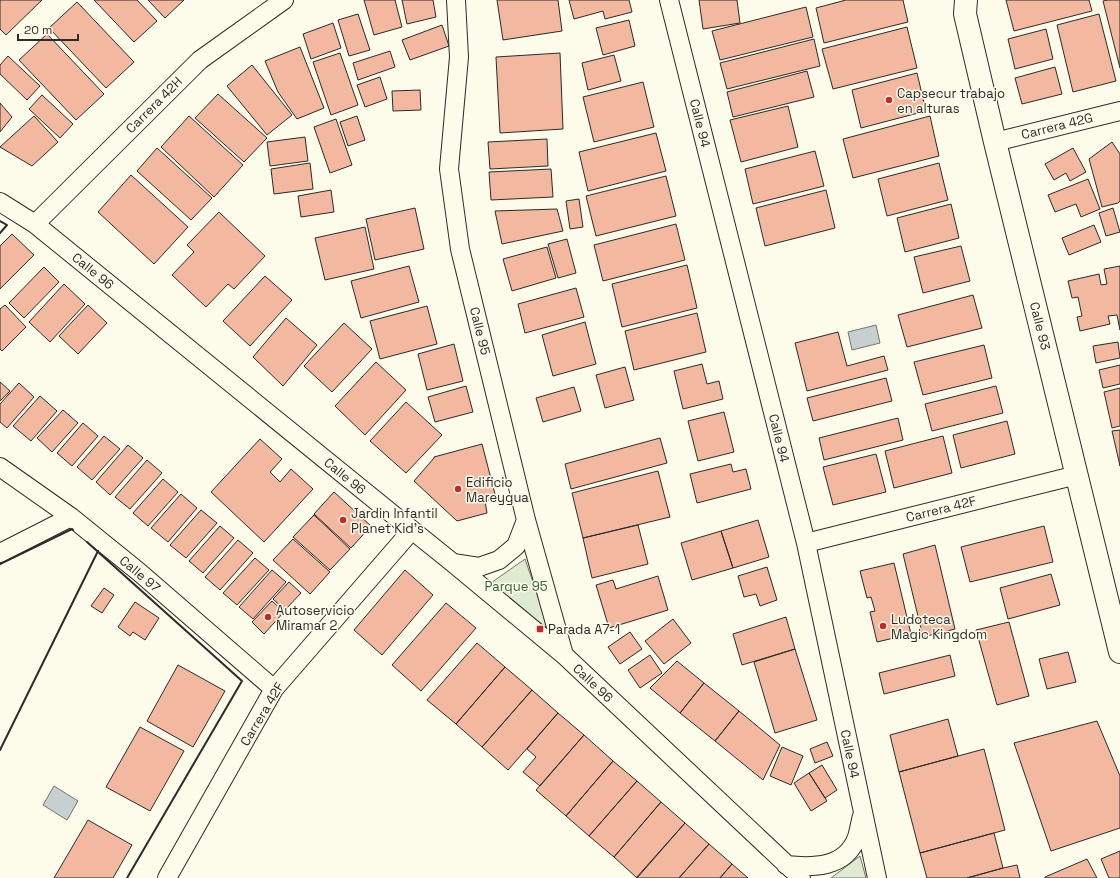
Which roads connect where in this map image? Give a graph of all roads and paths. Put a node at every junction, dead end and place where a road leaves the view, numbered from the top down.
1 (284, 0) edge
2 (456, 0) edge
3 (669, 0) edge
4 (966, 0) edge
5 (1120, 111) edge
6 (995, 142) junction
7 (0, 202) edge
8 (35, 224) junction
9 (0, 467) edge
10 (1076, 475) junction
11 (71, 517) junction
12 (526, 520) junction
13 (412, 530) junction
14 (806, 543) junction
15 (0, 552) edge
16 (453, 563) junction
17 (1120, 652) edge
18 (564, 655) junction
19 (274, 689) junction
20 (863, 813) junction
21 (786, 866) junction
22 (167, 878) edge
23 (800, 878) edge
24 (877, 878) edge

1 - 8 street, Carrera 42H
2 - 12 street, Calle 95
3 - 14 street, Calle 94
4 - 6 street, Calle 93
5 - 6 street, Carrera 42G
6 - 10 street, Calle 93
7 - 8 street, Calle 96
8 - 13 street, Calle 96
9 - 11 street, Calle 97
10 - 14 street, Carrera 42F
10 - 17 street, Calle 93
11 - 15 street
11 - 19 street, Calle 97
12 - 16 street
12 - 18 street, Calle 95
13 - 16 street, Calle 96
13 - 19 street, Carrera 42F
14 - 20 street, Calle 94
16 - 18 street, Calle 96
18 - 21 street, Calle 96
19 - 22 street, Carrera 42F
20 - 21 street
20 - 24 street, Calle 94
21 - 23 street, Calle 96

